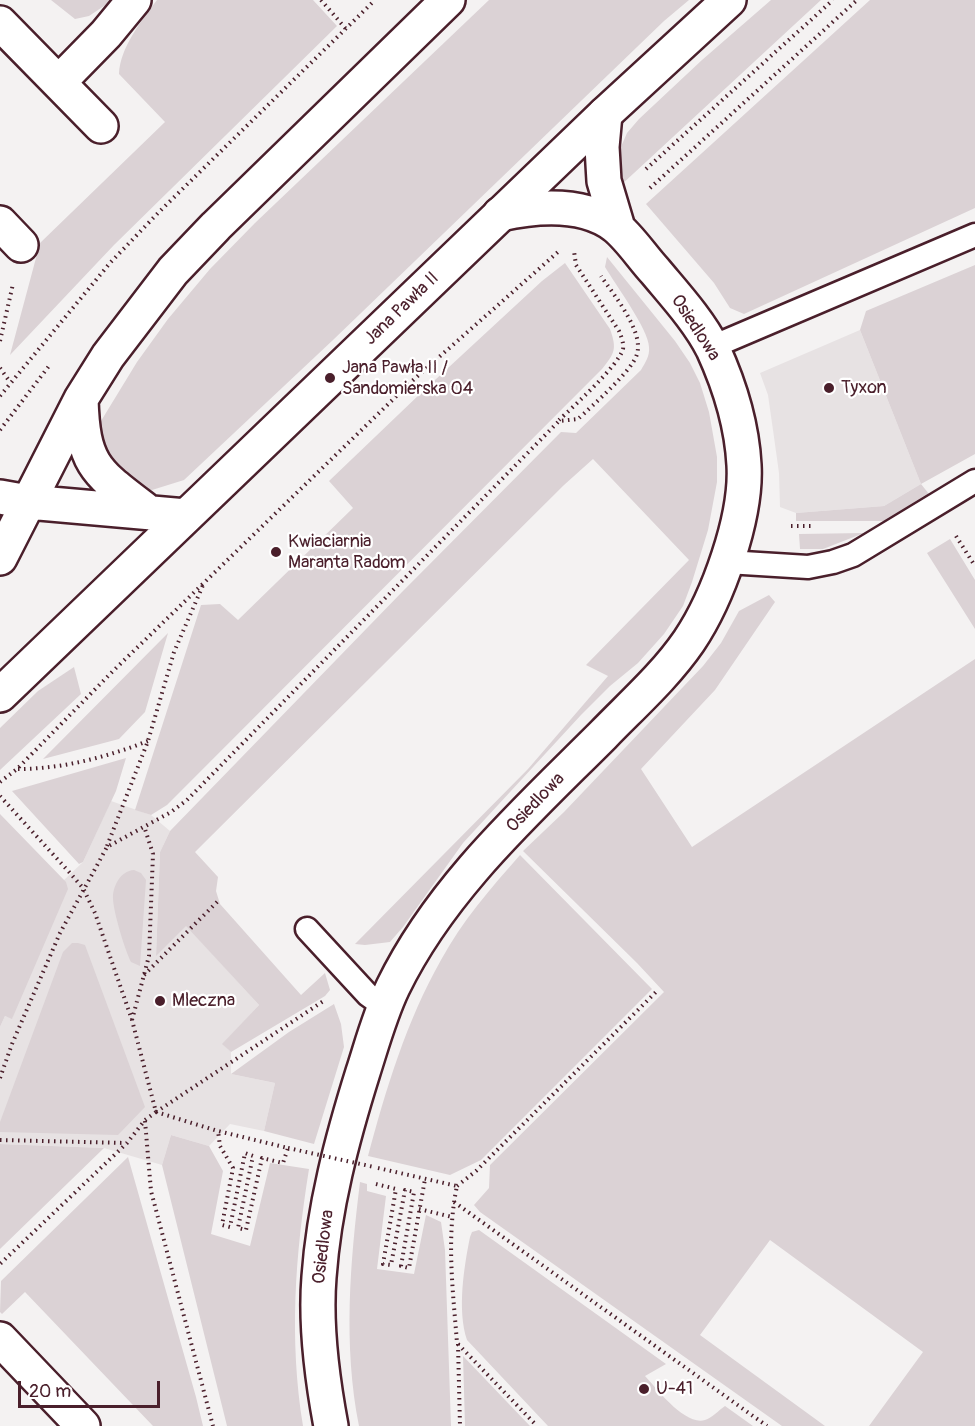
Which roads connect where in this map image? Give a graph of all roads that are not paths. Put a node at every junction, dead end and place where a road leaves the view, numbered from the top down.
1 (134, 0) edge
2 (448, 0) edge
3 (729, 0) edge
4 (0, 23) edge
5 (58, 82) junction
6 (605, 114) junction
7 (101, 126) dead end
8 (500, 214) junction
9 (608, 215) junction
10 (975, 235) edge
11 (712, 347) junction
12 (81, 399) junction
13 (975, 480) edge
14 (14, 500) edge
15 (147, 511) junction
16 (186, 516) junction
17 (0, 558) edge
18 (727, 562) junction
19 (0, 695) edge
20 (307, 929) dead end
21 (385, 1007) junction
22 (0, 1339) edge
23 (83, 1426) edge
24 (331, 1426) edge

1 - 5 street
2 - 12 street
3 - 6 street, Jana Pawła II
4 - 5 street
5 - 7 street
6 - 8 street, Jana Pawła II
6 - 9 street, Osiedlowa
8 - 9 street
8 - 16 street, Jana Pawła II
9 - 11 street, Osiedlowa
10 - 11 lane
11 - 18 street, Osiedlowa
12 - 14 street
12 - 15 street
13 - 18 lane
14 - 15 street
14 - 17 street
15 - 16 street
16 - 19 street, Jana Pawła II
18 - 21 street, Osiedlowa
20 - 21 lane
21 - 24 street, Osiedlowa
22 - 23 street

